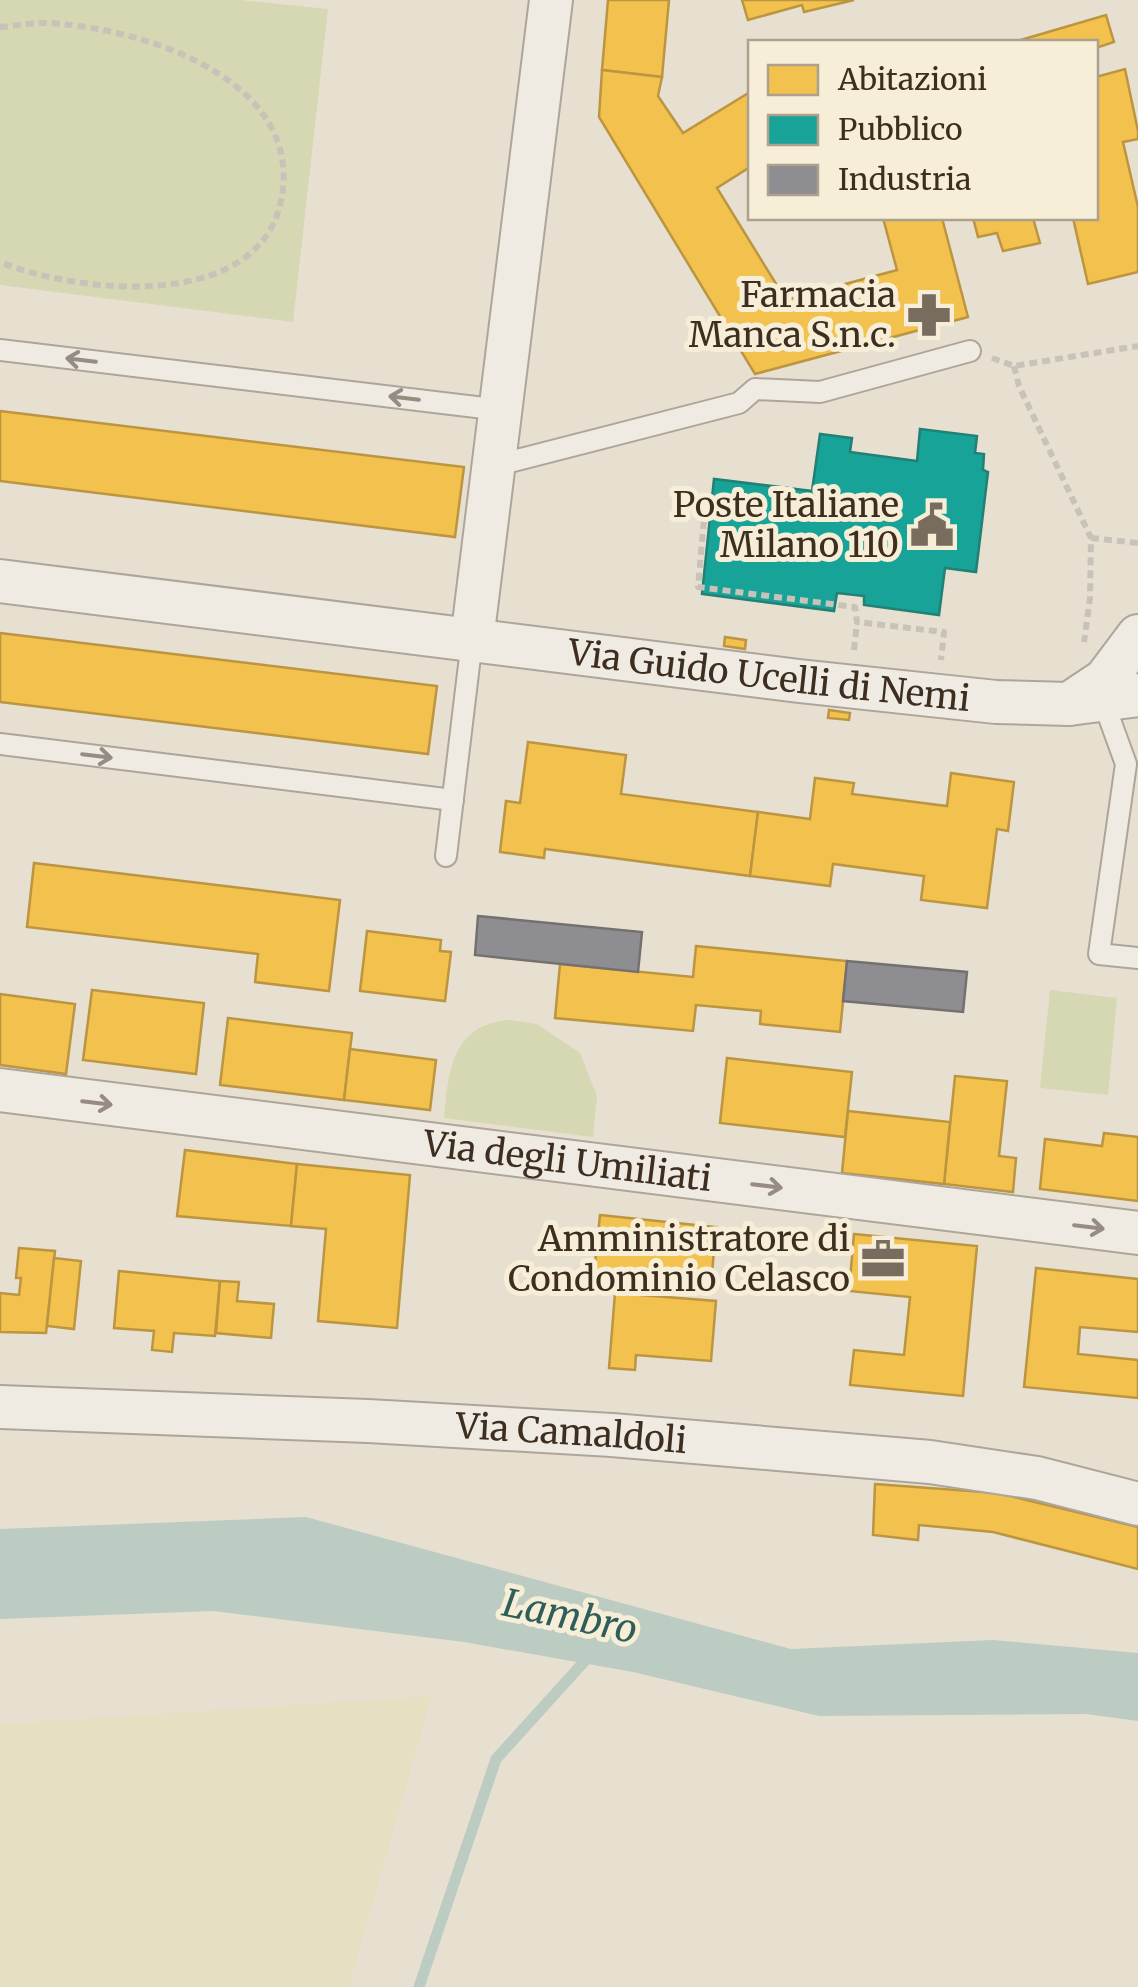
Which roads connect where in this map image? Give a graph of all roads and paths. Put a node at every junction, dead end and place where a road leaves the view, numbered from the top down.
1 (552, 0) edge
2 (0, 27) edge
3 (0, 262) edge
4 (1138, 346) edge
5 (0, 350) edge
6 (970, 351) joint
7 (1014, 366) junction
8 (501, 410) junction
9 (494, 466) junction
10 (705, 508) dead end
11 (1092, 538) junction
12 (1138, 543) edge
13 (0, 581) edge
14 (857, 622) junction
15 (1138, 636) edge
16 (472, 640) junction
17 (854, 651) dead end
18 (940, 660) dead end
19 (1097, 689) edge
20 (0, 744) edge
21 (1132, 765) edge
22 (453, 800) junction
23 (446, 856) dead end
24 (1138, 958) edge
25 (0, 1090) edge
26 (1138, 1233) edge
27 (0, 1407) edge
28 (1138, 1504) edge

1 - 8 street
2 - 3 path
4 - 7 path
8 -> 5 lane
6 - 7 path
6 - 9 lane
7 - 11 path
8 - 9 street
9 - 16 street
10 - 14 path
11 - 12 path
11 - 19 path
13 - 16 street, Via Guido Ucelli di Nemi
14 - 17 path
14 - 18 path
15 - 19 street
16 - 19 street, Via Guido Ucelli di Nemi
16 - 22 lane
19 - 21 lane
20 -> 22 lane
21 - 24 lane
22 - 23 lane
25 -> 26 street, Via degli Umiliati
27 - 28 street, Via Camaldoli

